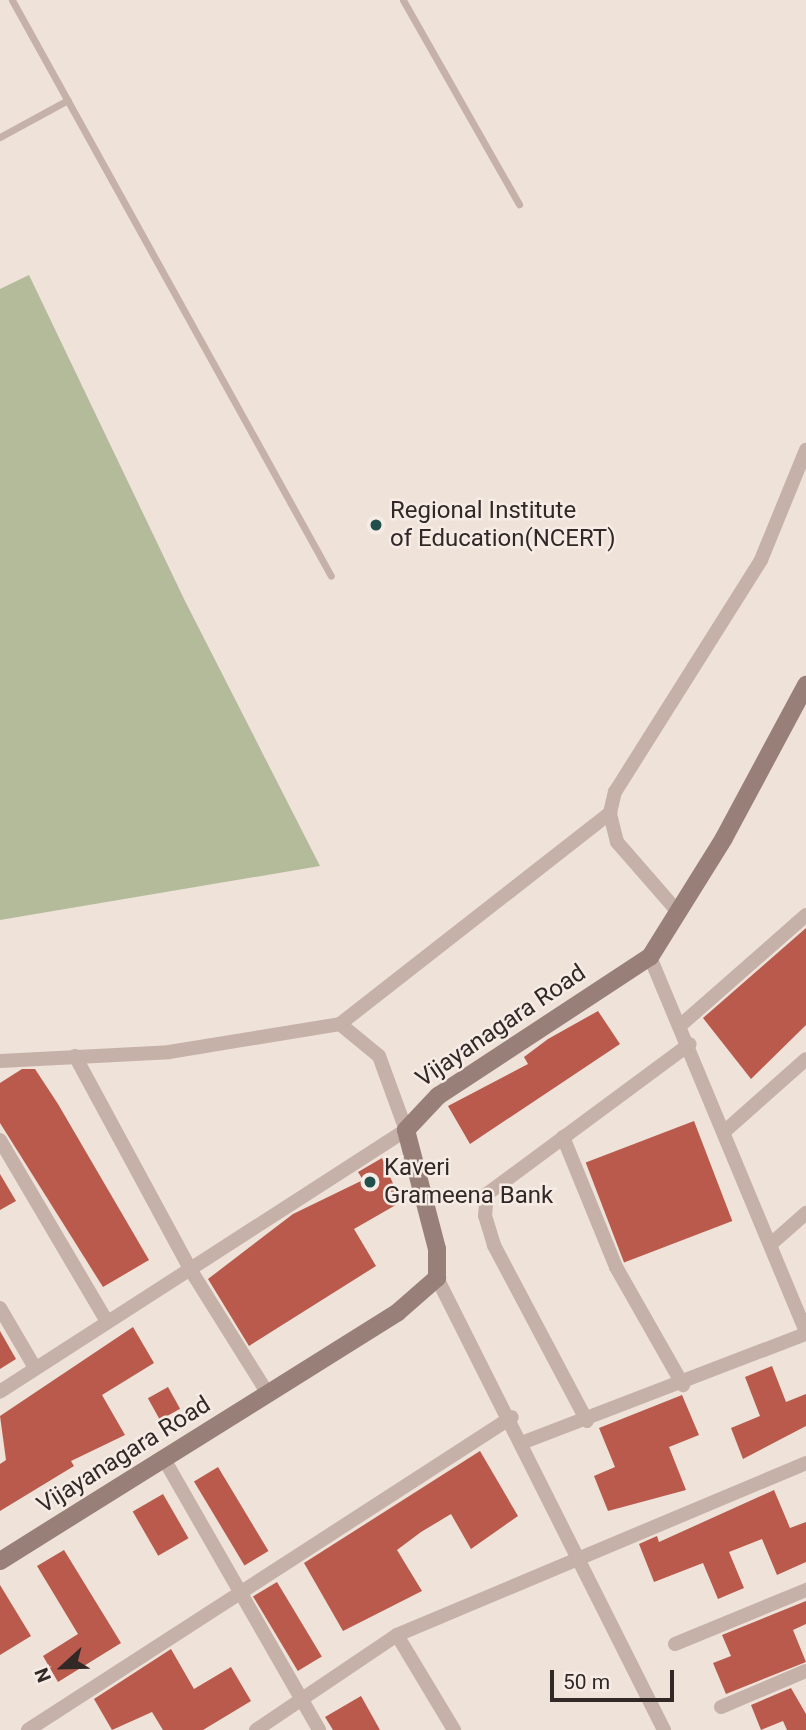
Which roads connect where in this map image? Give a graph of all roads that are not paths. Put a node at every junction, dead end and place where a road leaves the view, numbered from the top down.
1 (12, 0) edge
2 (403, 0) edge
3 (68, 100) junction
4 (0, 137) edge
5 (519, 204) dead end
6 (806, 450) edge
7 (331, 576) dead end
8 (806, 685) edge
9 (610, 813) junction
10 (678, 912) junction
11 (806, 915) edge
12 (650, 957) junction
13 (340, 1024) junction
14 (681, 1024) junction
15 (690, 1044) junction
16 (75, 1056) junction
17 (806, 1059) edge
18 (0, 1061) edge
19 (406, 1130) junction
20 (725, 1131) junction
21 (564, 1137) junction
22 (0, 1140) edge
23 (806, 1213) edge
24 (771, 1244) junction
25 (190, 1269) junction
26 (437, 1278) junction
27 (0, 1308) edge
28 (107, 1322) junction
29 (806, 1333) edge
30 (35, 1368) junction
31 (683, 1385) junction
32 (0, 1392) edge
33 (268, 1394) junction
34 (512, 1417) junction
35 (587, 1421) junction
36 (524, 1442) junction
37 (164, 1459) junction
38 (806, 1463) edge
39 (577, 1554) junction
40 (0, 1561) edge
41 (806, 1590) edge
42 (244, 1594) junction
43 (397, 1635) junction
44 (675, 1644) dead end
45 (806, 1671) edge
46 (301, 1699) junction
47 (721, 1707) dead end
48 (28, 1730) edge
49 (256, 1730) edge
50 (318, 1730) edge
51 (454, 1730) edge
52 (664, 1730) edge

1 - 3 lane
2 - 5 lane
3 - 4 lane
3 - 7 lane
6 - 9 street
8 - 10 street, Vijayanagara Road
9 - 10 street
9 - 13 street
10 - 12 street, Vijayanagara Road
11 - 14 street
12 - 14 street
12 - 19 street, Vijayanagara Road
13 - 16 street
13 - 19 street
14 - 15 street
15 - 20 street
15 - 21 street
16 - 18 street
16 - 25 street
17 - 20 street
19 - 25 street
19 - 26 street
20 - 24 street
21 - 31 street
21 - 35 street
22 - 28 street
23 - 24 street
24 - 29 street
25 - 28 street
25 - 33 street
26 - 33 street, Vijayanagara Road
26 - 34 street
27 - 30 street
28 - 30 street
29 - 31 street
30 - 32 street
31 - 35 street
33 - 37 street, Vijayanagara Road
34 - 36 street
34 - 42 street
35 - 36 street
36 - 39 street
37 - 40 street, Vijayanagara Road
37 - 42 street
38 - 39 street
39 - 43 street
39 - 52 street
41 - 44 street
42 - 46 street
42 - 48 street
43 - 46 street
43 - 51 street
45 - 47 street
46 - 49 street
46 - 50 street

